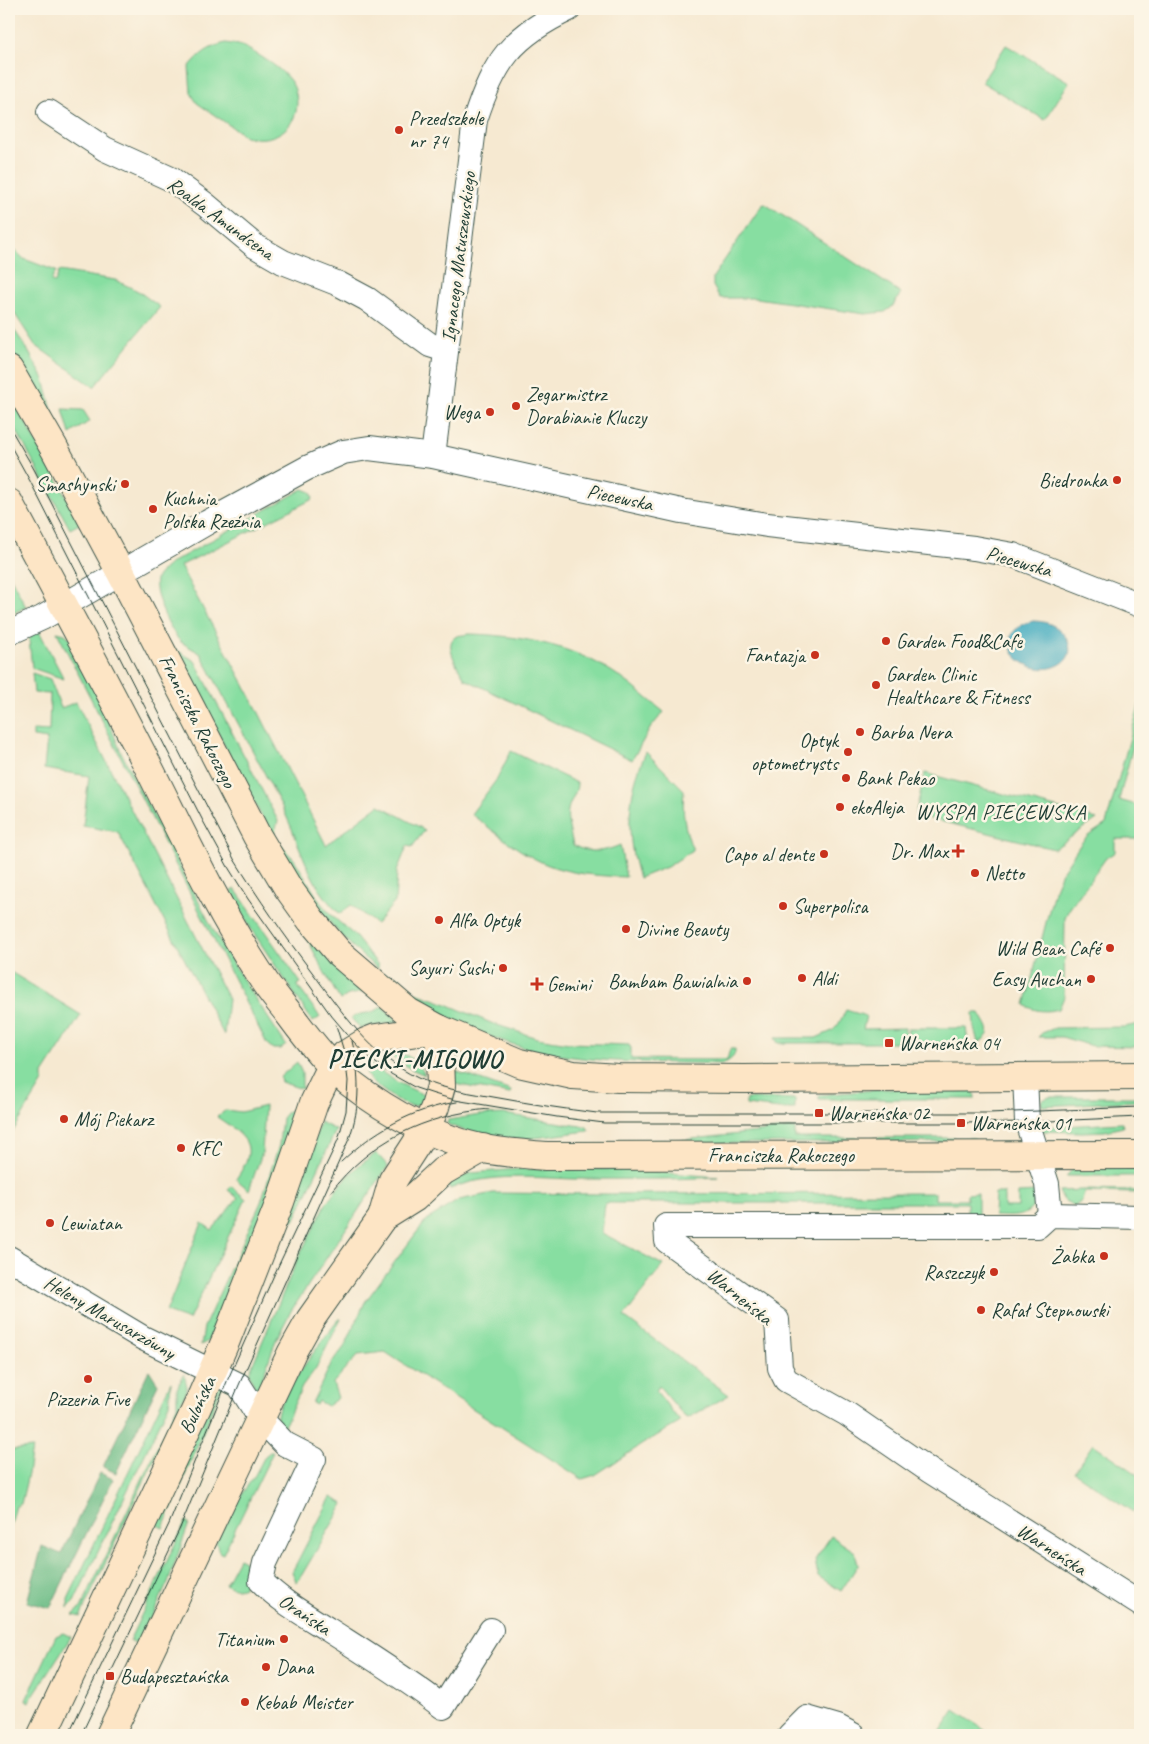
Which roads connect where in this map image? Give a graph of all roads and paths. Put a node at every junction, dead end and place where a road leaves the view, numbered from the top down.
1 (569, 9) edge
2 (49, 112) dead end
3 (446, 350) junction
4 (9, 370) edge
5 (433, 456) junction
6 (9, 503) edge
7 (121, 573) junction
8 (1140, 605) edge
9 (64, 606) junction
10 (9, 633) edge
11 (439, 1029) junction
12 (333, 1067) junction
13 (1025, 1076) junction
14 (1140, 1076) edge
15 (426, 1129) junction
16 (483, 1148) junction
17 (1036, 1154) junction
18 (1140, 1155) edge
19 (1050, 1215) junction
20 (1140, 1217) edge
21 (382, 1218) junction
22 (9, 1258) edge
23 (212, 1373) junction
24 (260, 1418) junction
25 (1140, 1604) edge
26 (491, 1630) dead end
27 (42, 1735) edge
28 (110, 1735) edge
29 (790, 1735) edge
30 (853, 1735) edge

1 - 3 street, Ignacego Matuszewskiego
2 - 3 street, Roalda Amundsena
3 - 5 street, Ignacego Matuszewskiego
4 - 7 main road, Franciszka Rakoczego
5 - 7 street, Piecewska
5 - 8 street, Piecewska
6 - 9 main road, Franciszka Rakoczego
7 - 9 street, Piecewska
7 - 11 main road, Franciszka Rakoczego
9 - 10 street, Piecewska
9 - 12 main road, Franciszka Rakoczego
11 - 12 main road
11 - 13 main road, Franciszka Rakoczego
11 - 15 main road
12 - 15 main road, Franciszka Rakoczego
12 - 23 main road, Bulońska
13 - 14 main road, Franciszka Rakoczego
13 - 17 street
15 - 16 main road, Franciszka Rakoczego
15 - 21 main road
16 - 17 main road, Franciszka Rakoczego
16 - 21 main road
17 - 18 main road, Franciszka Rakoczego
17 - 19 street
19 - 20 street, Warneńska
19 - 25 street, Warneńska
21 - 24 main road
22 - 23 street, Heleny Marusarzówny
23 - 24 street, Heleny Marusarzówny
23 - 27 main road, Bulońska
24 - 26 street, Orańska
24 - 28 main road
29 - 30 street

